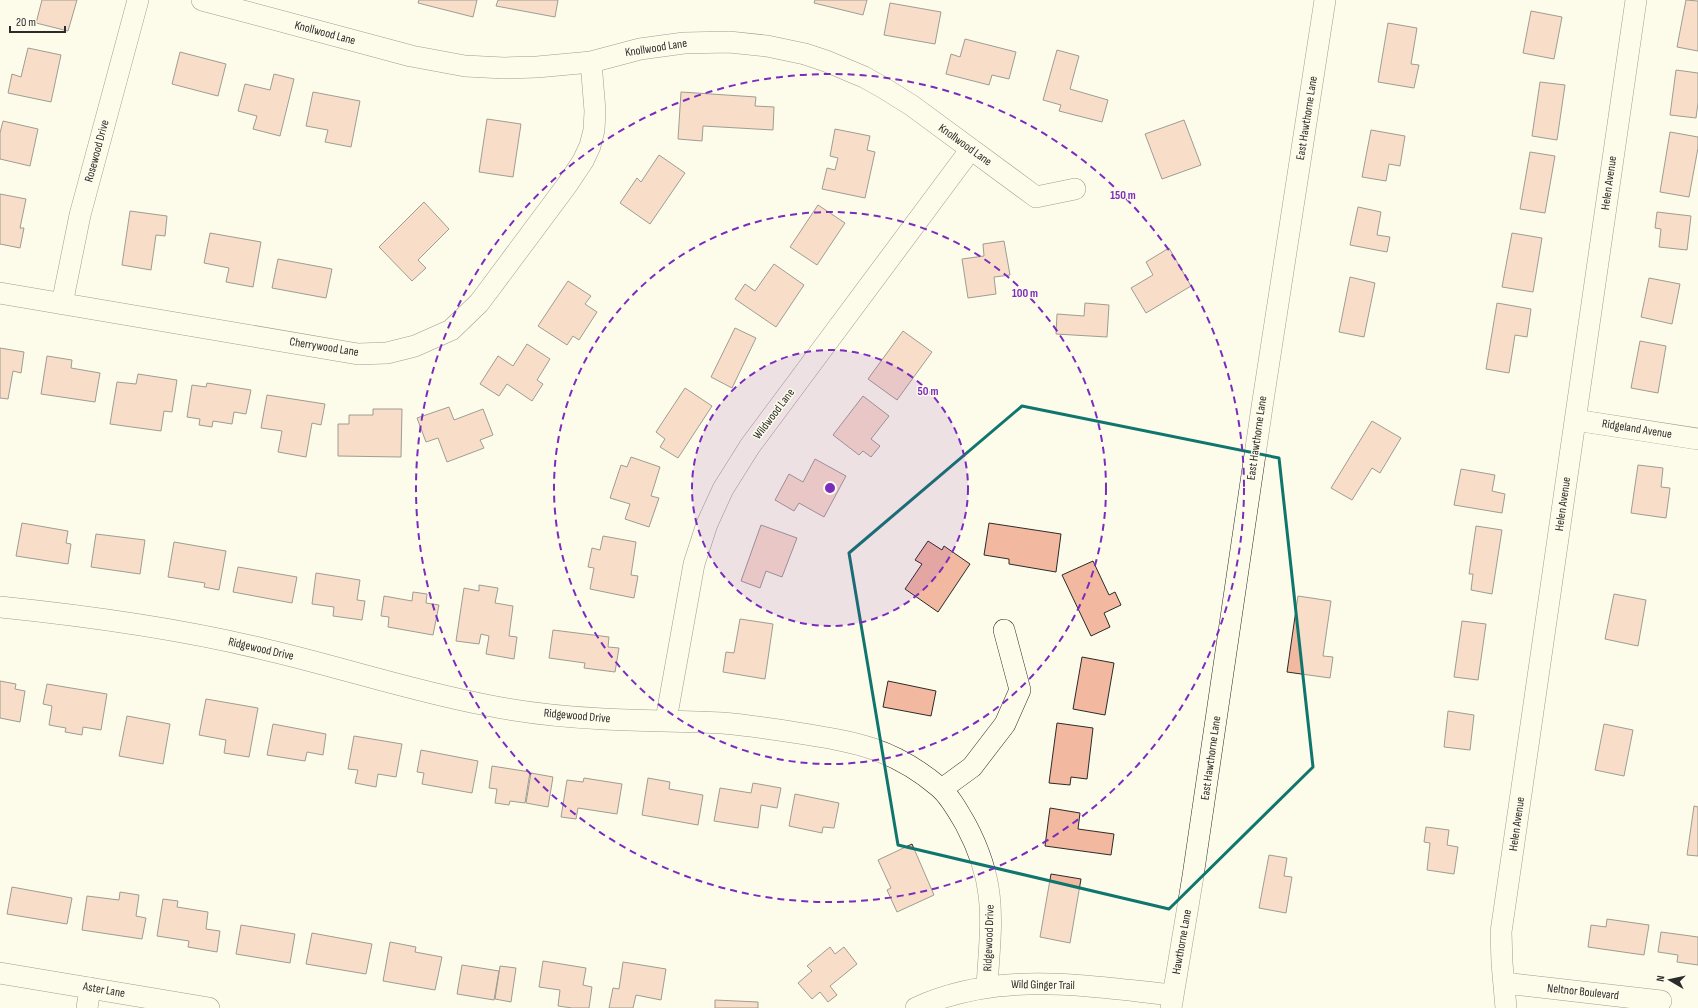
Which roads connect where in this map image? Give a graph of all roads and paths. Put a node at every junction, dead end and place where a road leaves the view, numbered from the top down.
1 (138, 0) edge
2 (202, 0) edge
3 (1325, 0) edge
4 (1636, 0) edge
5 (591, 62) junction
6 (971, 149) junction
7 (1074, 190) dead end
8 (0, 294) edge
9 (62, 304) junction
10 (1575, 420) junction
11 (1698, 439) edge
12 (0, 607) edge
13 (1004, 630) dead end
14 (666, 720) junction
15 (942, 788) junction
16 (1193, 876) joint
17 (0, 973) edge
18 (1504, 983) junction
19 (987, 986) junction
20 (89, 998) edge
21 (1172, 1001) edge
22 (1661, 1001) dead end
23 (209, 1008) edge
24 (916, 1008) edge
25 (1506, 1008) edge

1 - 9 street, Rosewood Drive
2 - 5 street, Knollwood Lane
3 - 16 street, East Hawthorne Lane
4 - 10 street, Helen Avenue
5 - 6 street, Knollwood Lane
5 - 9 street, Cherrywood Lane
6 - 7 street, Knollwood Lane
6 - 14 street, Wildwood Lane
8 - 9 street, Cherrywood Lane
10 - 11 street, Ridgeland Avenue
10 - 18 street, Helen Avenue
12 - 14 street, Ridgewood Drive
13 - 15 street
14 - 15 street, Ridgewood Drive
15 - 19 street, Ridgewood Drive
16 - 21 street, Hawthorne Lane
17 - 20 street, Aster Lane
18 - 22 street, Neltnor Boulevard
18 - 25 street, Helen Avenue
19 - 21 street, Wild Ginger Trail
19 - 24 street, Wild Ginger Trail
20 - 23 street, Aster Lane

